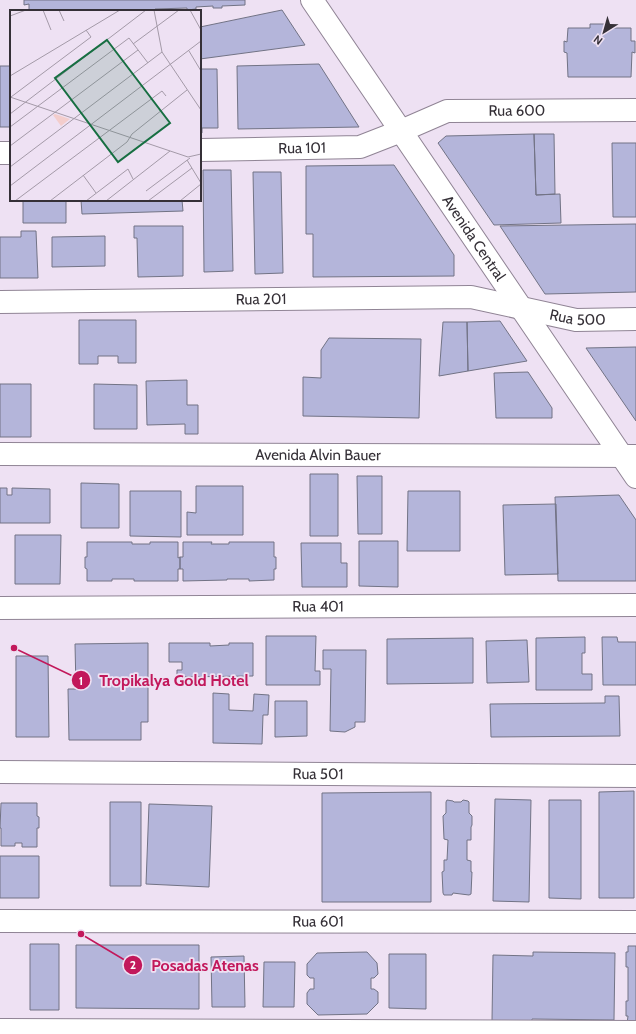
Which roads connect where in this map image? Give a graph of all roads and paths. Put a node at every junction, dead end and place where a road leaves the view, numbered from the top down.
1 (312, 0) edge
2 (636, 110) edge
3 (401, 131) junction
4 (201, 150) edge
5 (0, 302) edge
6 (521, 308) junction
7 (636, 319) edge
8 (0, 454) edge
9 (629, 456) edge
10 (636, 477) edge
11 (636, 605) edge
12 (0, 608) edge
13 (0, 772) edge
14 (636, 776) edge
15 (0, 921) edge
16 (636, 922) edge
17 (0, 1030) edge
18 (636, 1032) edge

1 - 3 street, Avenida Central
2 - 3 street, Rua 600
3 - 4 street, Rua 101
3 - 6 street, Avenida Central
5 - 6 street, Rua 201
6 - 7 street, Rua 500
6 - 9 street, Avenida Central
8 - 9 street, Avenida Alvin Bauer
9 - 10 street, Avenida Central
11 - 12 street, Rua 401
13 - 14 street, Rua 501
15 - 16 street, Rua 601
17 - 18 street

